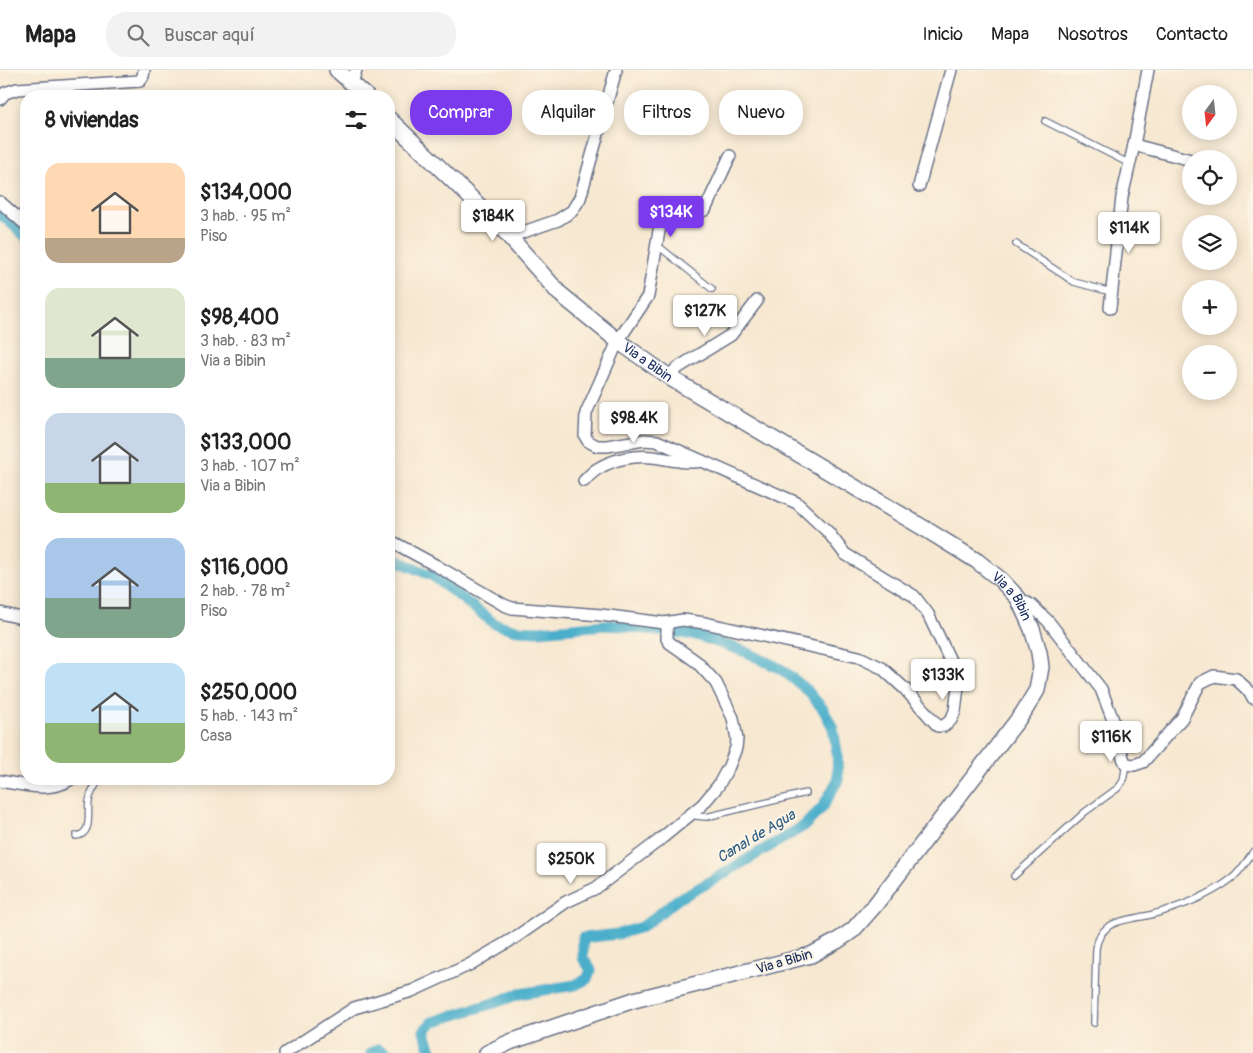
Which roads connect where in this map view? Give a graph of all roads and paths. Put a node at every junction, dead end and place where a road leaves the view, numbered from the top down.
1 (144, 70) edge
2 (337, 70) edge
3 (616, 70) edge
4 (951, 70) edge
5 (1148, 70) edge
6 (354, 76) edge
7 (362, 90) edge
8 (0, 99) edge
9 (1045, 121) dead end
10 (395, 125) edge
11 (1134, 145) junction
12 (730, 156) dead end
13 (1182, 158) edge
14 (1130, 164) junction
15 (919, 186) dead end
16 (0, 202) edge
17 (20, 220) edge
18 (509, 238) junction
19 (1016, 244) dead end
20 (657, 245) junction
21 (712, 289) dead end
22 (1111, 292) junction
23 (758, 301) dead end
24 (1110, 308) dead end
25 (618, 341) junction
26 (672, 379) junction
27 (702, 461) junction
28 (584, 481) dead end
29 (395, 543) edge
30 (1018, 598) junction
31 (0, 613) edge
32 (20, 617) edge
33 (666, 630) junction
34 (1253, 698) edge
35 (1126, 764) junction
36 (0, 781) edge
37 (20, 785) edge
38 (20, 785) edge
39 (61, 785) edge
40 (96, 785) edge
41 (806, 793) dead end
42 (692, 813) junction
43 (76, 836) dead end
44 (1253, 852) edge
45 (1014, 876) dead end
46 (1094, 1023) dead end
47 (286, 1053) edge
48 (487, 1053) edge

1 - 8 street
2 - 6 street
3 - 18 street
4 - 15 street
5 - 11 street
6 - 7 street
9 - 14 lane
10 - 18 street, Via a Bibin
11 - 13 street
11 - 14 street
12 - 20 street
14 - 22 street
16 - 17 street
18 - 25 street, Via a Bibin
19 - 22 lane
20 - 21 lane
20 - 25 street
22 - 24 street
23 - 26 street
25 - 26 street, Via a Bibin
25 - 27 street
26 - 30 street, Via a Bibin
27 - 28 street
27 - 33 street
29 - 33 street
30 - 35 street
30 - 48 street, Via a Bibin
31 - 32 street
33 - 42 street
34 - 35 street
35 - 45 lane
36 - 38 street
37 - 39 street
40 - 43 lane
41 - 42 lane
42 - 47 street
44 - 46 lane

